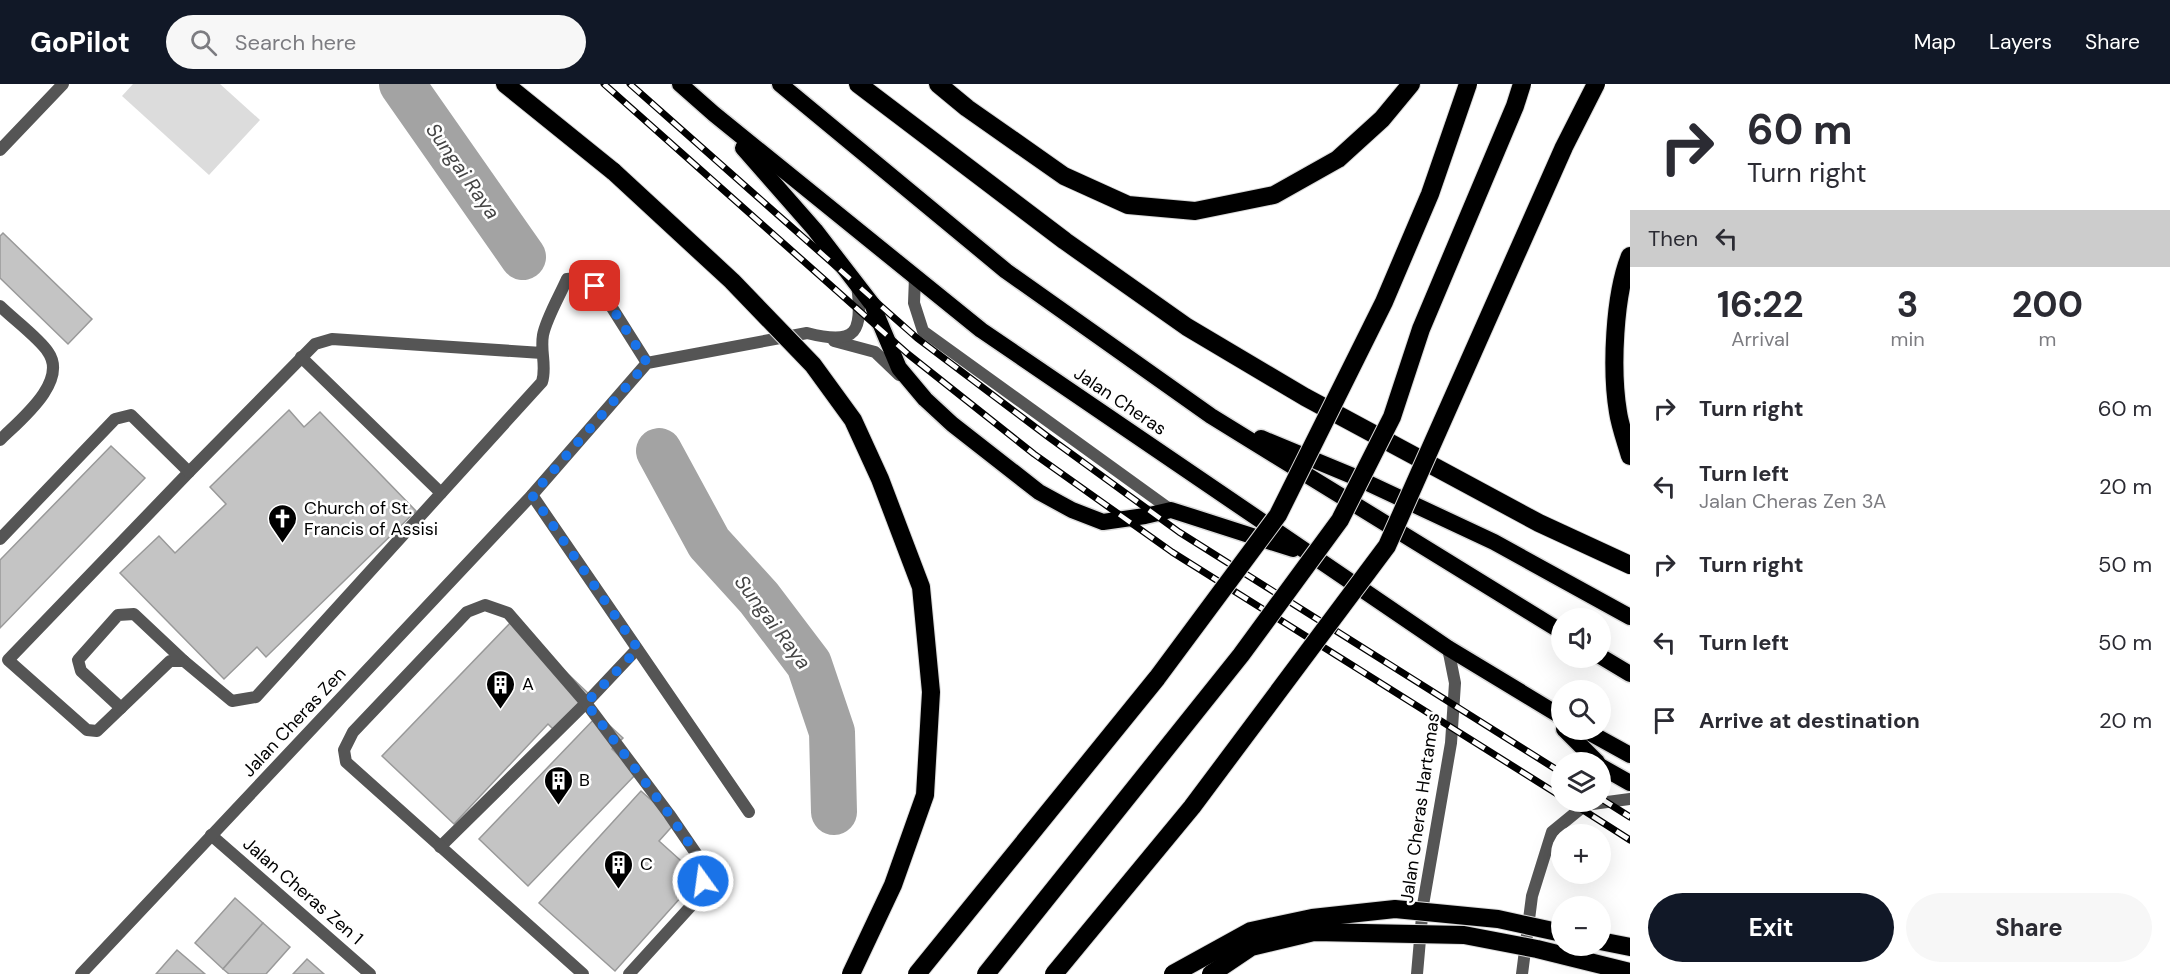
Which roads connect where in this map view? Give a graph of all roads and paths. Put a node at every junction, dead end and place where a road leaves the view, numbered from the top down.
1 (63, 84) edge
2 (505, 84) edge
3 (680, 84) edge
4 (780, 84) edge
5 (858, 84) edge
6 (938, 84) edge
7 (1411, 84) edge
8 (1468, 84) edge
9 (1522, 84) edge
10 (1596, 84) edge
11 (714, 114) junction
12 (0, 150) edge
13 (1630, 256) edge
14 (915, 276) junction
15 (856, 284) junction
16 (0, 306) edge
17 (807, 333) junction
18 (542, 353) junction
19 (301, 357) junction
20 (647, 363) junction
21 (925, 399) junction
22 (1211, 416) junction
23 (0, 440) edge
24 (1630, 456) edge
25 (189, 472) junction
26 (441, 493) junction
27 (532, 495) junction
28 (1171, 510) junction
29 (0, 539) edge
30 (1314, 555) junction
31 (1630, 565) edge
32 (1630, 617) edge
33 (1551, 625) edge
34 (1448, 648) junction
35 (638, 649) junction
36 (4, 657) edge
37 (184, 661) junction
38 (1611, 663) edge
39 (1630, 674) edge
40 (586, 703) junction
41 (1540, 705) junction
42 (121, 708) junction
43 (1551, 711) edge
44 (1551, 716) edge
45 (1575, 740) edge
46 (1603, 740) edge
47 (1587, 752) edge
48 (1630, 755) edge
49 (1611, 772) edge
50 (1630, 783) edge
51 (1630, 799) edge
52 (749, 812) dead end
53 (211, 835) junction
54 (440, 847) junction
55 (1551, 931) edge
56 (1611, 943) edge
57 (1630, 947) edge
58 (1630, 972) edge
59 (81, 974) edge
60 (370, 974) edge
61 (583, 974) edge
62 (629, 974) edge
63 (851, 974) edge
64 (917, 974) edge
65 (986, 974) edge
66 (1054, 974) edge
67 (1173, 974) edge
68 (1211, 974) edge
69 (1417, 974) edge
70 (1522, 974) edge

1 - 12 street
2 - 63 highway, bridge
3 - 11 highway, Jalan Cheras
4 - 22 highway
5 - 31 highway, bridge
6 - 7 highway
8 - 64 highway, bridge
9 - 65 highway, bridge
10 - 66 highway, bridge
11 - 14 highway, Jalan Cheras
11 - 15 highway
13 - 24 highway
14 - 28 street
14 - 30 highway, Jalan Cheras
15 - 17 street
15 - 21 highway
16 - 23 street
17 - 20 street
17 - 21 street
18 - 19 street
18 - 20 street
18 - 26 street
19 - 25 street
19 - 26 street
20 - 27 street, Jalan Cheras Zen
21 - 28 highway
22 - 32 highway
22 - 33 highway
25 - 29 street
25 - 36 street
26 - 37 street
27 - 35 street
27 - 53 street, Jalan Cheras Zen
28 - 30 highway
30 - 34 highway, Jalan Cheras
34 - 41 highway, Jalan Cheras
34 - 69 street, Jalan Cheras Hartamas
35 - 40 street
35 - 52 street
36 - 42 street
37 - 42 street
37 - 42 street
38 - 39 highway
40 - 54 street
40 - 54 street
40 - 62 street
41 - 43 highway, Jalan Cheras
41 - 44 highway
45 - 47 highway
46 - 48 highway
49 - 50 highway
51 - 70 street
53 - 59 street, Jalan Cheras Zen
53 - 60 street, Jalan Cheras Zen 1
54 - 61 street
55 - 67 highway, bridge
56 - 57 highway
58 - 68 highway, bridge

